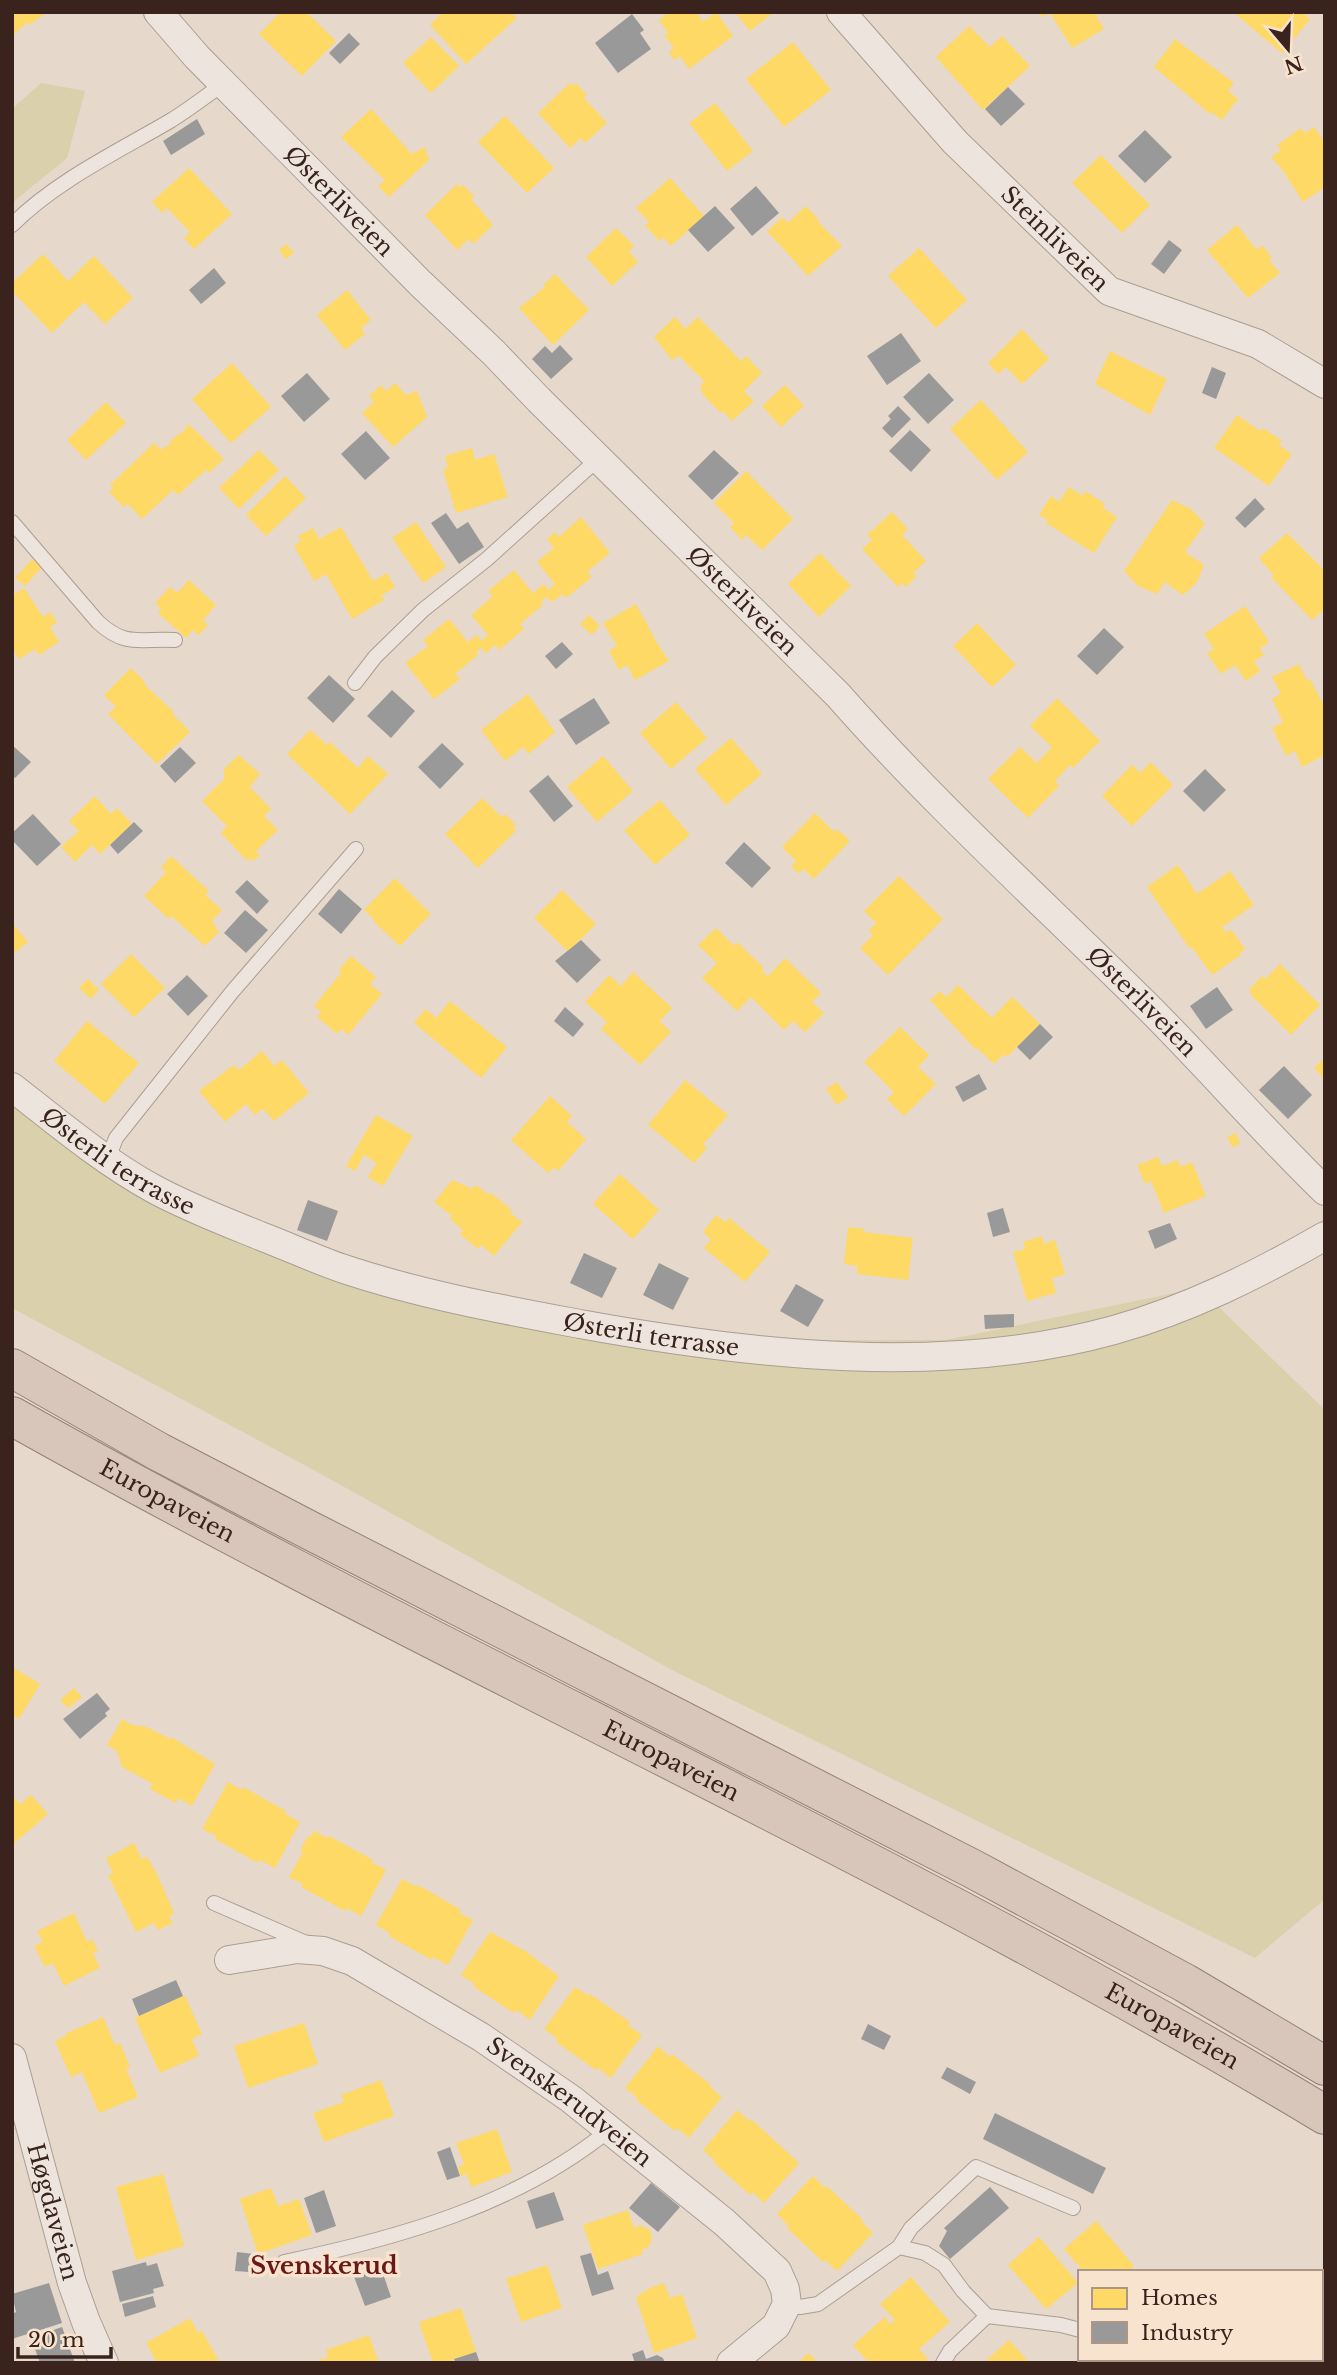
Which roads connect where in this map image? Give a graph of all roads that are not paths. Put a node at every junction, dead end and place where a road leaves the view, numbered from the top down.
1 (159, 12) edge
2 (841, 12) edge
3 (223, 84) junction
4 (12, 225) edge
5 (1325, 384) edge
6 (598, 459) junction
7 (12, 522) edge
8 (175, 640) dead end
9 (355, 683) dead end
10 (356, 849) dead end
11 (12, 1087) edge
12 (108, 1159) junction
13 (1325, 1191) edge
14 (1325, 1236) edge
15 (12, 1368) edge
16 (12, 1416) edge
17 (214, 1903) dead end
18 (323, 1951) junction
19 (229, 1960) dead end
20 (12, 2058) edge
21 (1325, 2066) edge
22 (1325, 2115) edge
23 (609, 2130) junction
24 (1073, 2208) dead end
25 (899, 2247) junction
26 (284, 2262) dead end
27 (787, 2304) junction
28 (987, 2315) junction
29 (1078, 2329) edge
30 (104, 2363) edge
31 (731, 2363) edge
32 (943, 2363) edge

1 - 3 street, Østerliveien
2 - 5 street, Steinliveien
3 - 4 lane
3 - 6 street, Østerliveien
6 - 9 lane
6 - 13 street, Østerliveien
7 - 8 lane
10 - 12 lane
11 - 12 street, Østerli terrasse
12 - 14 street, Østerli terrasse
15 - 21 highway, Europaveien
16 - 22 highway, Europaveien
17 - 18 lane
18 - 19 street, Svenskerudveien
18 - 23 street, Svenskerudveien
20 - 30 street, Høgdaveien
23 - 26 lane
23 - 27 street, Svenskerudveien
24 - 25 lane
25 - 27 lane
25 - 28 lane
27 - 31 street
28 - 29 lane
28 - 32 lane

